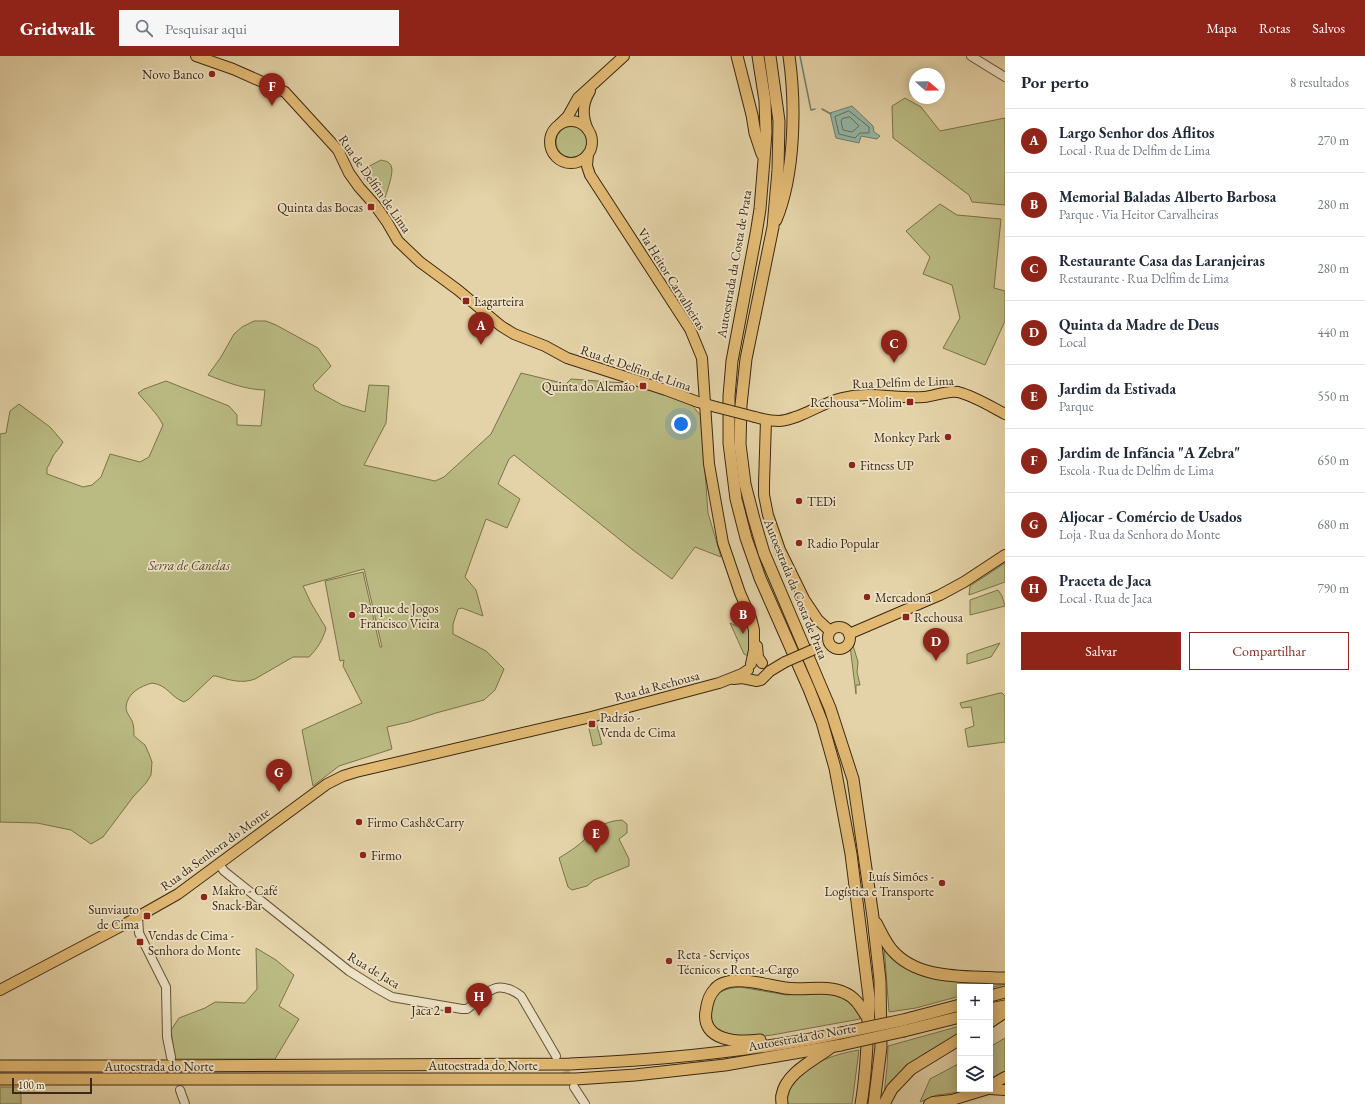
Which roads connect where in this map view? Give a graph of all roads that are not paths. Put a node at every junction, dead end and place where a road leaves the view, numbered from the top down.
1 (196, 56) edge
2 (624, 56) edge
3 (737, 56) edge
4 (758, 56) edge
5 (770, 56) edge
6 (789, 56) edge
7 (972, 56) edge
8 (1005, 77) edge
9 (594, 85) junction
10 (560, 124) junction
11 (589, 132) junction
12 (588, 154) junction
13 (764, 160) junction
14 (569, 163) junction
15 (590, 175) junction
16 (773, 228) junction
17 (705, 404) junction
18 (1005, 414) edge
19 (755, 417) joint
20 (766, 420) junction
21 (719, 525) junction
22 (1005, 556) edge
23 (830, 631) junction
24 (849, 634) junction
25 (829, 643) junction
26 (785, 662) junction
27 (763, 663) junction
28 (749, 667) junction
29 (766, 674) junction
30 (729, 680) junction
31 (753, 680) junction
32 (591, 717) joint
33 (219, 864) junction
34 (138, 917) junction
35 (873, 917) junction
36 (125, 924) junction
37 (139, 933) junction
38 (1005, 978) edge
39 (0, 990) edge
40 (1005, 992) edge
41 (993, 995) edge
42 (957, 1006) edge
43 (1005, 1006) edge
44 (993, 1008) edge
45 (1005, 1012) edge
46 (957, 1018) edge
47 (868, 1020) junction
48 (993, 1020) edge
49 (838, 1041) junction
50 (957, 1041) edge
51 (796, 1042) junction
52 (171, 1056) dead end
53 (556, 1056) tunnel mouth
54 (0, 1066) edge
55 (1005, 1077) edge
56 (0, 1079) edge
57 (993, 1084) edge
58 (574, 1087) tunnel mouth
59 (993, 1088) edge
60 (180, 1090) dead end
61 (1005, 1090) edge
62 (977, 1092) edge
63 (185, 1104) edge
64 (585, 1104) edge
65 (782, 1104) edge
66 (861, 1104) edge
67 (874, 1104) edge
68 (884, 1104) edge
69 (929, 1104) edge

1 - 17 main road, Rua de Delfim de Lima
2 - 9 main road, Via Heitor Carvalheiras
3 - 13 highway
4 - 13 highway, Autoestrada da Costa de Prata
5 - 16 highway, Autoestrada da Costa de Prata
6 - 16 highway
7 - 8 street
9 - 10 main road, Via Heitor Carvalheiras
9 - 11 main road, Via Heitor Carvalheiras
10 - 11 main road
10 - 14 main road, Via Heitor Carvalheiras
11 - 12 main road, Via Heitor Carvalheiras
12 - 14 main road
12 - 15 main road, Via Heitor Carvalheiras
13 - 47 highway, Autoestrada da Costa de Prata
14 - 15 main road, Via Heitor Carvalheiras
15 - 17 main road, Via Heitor Carvalheiras
16 - 35 highway, Autoestrada da Costa de Prata
17 - 19 main road, Rua de Delfim de Lima, bridge
17 - 21 main road, Via Heitor Carvalheiras
18 - 20 main road, Rua Delfim de Lima
19 - 20 main road, Rua Delfim de Lima
20 - 23 main road
21 - 27 main road, Via Heitor Carvalheiras
21 - 28 main road, Via Heitor Carvalheiras
22 - 24 main road
23 - 24 main road
23 - 25 main road
24 - 25 main road
25 - 26 main road, bridge
26 - 27 main road
26 - 29 main road
27 - 28 main road
27 - 29 main road
28 - 30 main road, Rua da Rechousa
28 - 31 main road
29 - 31 main road
30 - 31 main road, Rua da Rechousa
30 - 32 main road, Rua da Rechousa
32 - 33 main road, Rua da Senhora do Monte
33 - 34 main road, Rua da Senhora do Monte
33 - 53 street, Rua de Jaca
34 - 36 main road, Rua da Senhora do Monte
34 - 37 street
35 - 38 highway
35 - 67 highway, Autoestrada da Costa de Prata
36 - 37 street
36 - 39 main road, Rua da Senhora do Monte
37 - 52 street
40 - 41 highway
42 - 49 highway, Autoestrada do Norte, bridge
43 - 44 highway
45 - 48 highway
46 - 49 highway, Autoestrada do Norte, bridge
47 - 51 highway
47 - 66 highway, Autoestrada da Costa de Prata
49 - 51 highway, Autoestrada do Norte
49 - 56 highway, Autoestrada do Norte
49 - 65 highway
50 - 68 highway
51 - 54 highway, Autoestrada do Norte
55 - 57 main road
58 - 64 street
59 - 61 main road
60 - 63 street
62 - 69 main road

